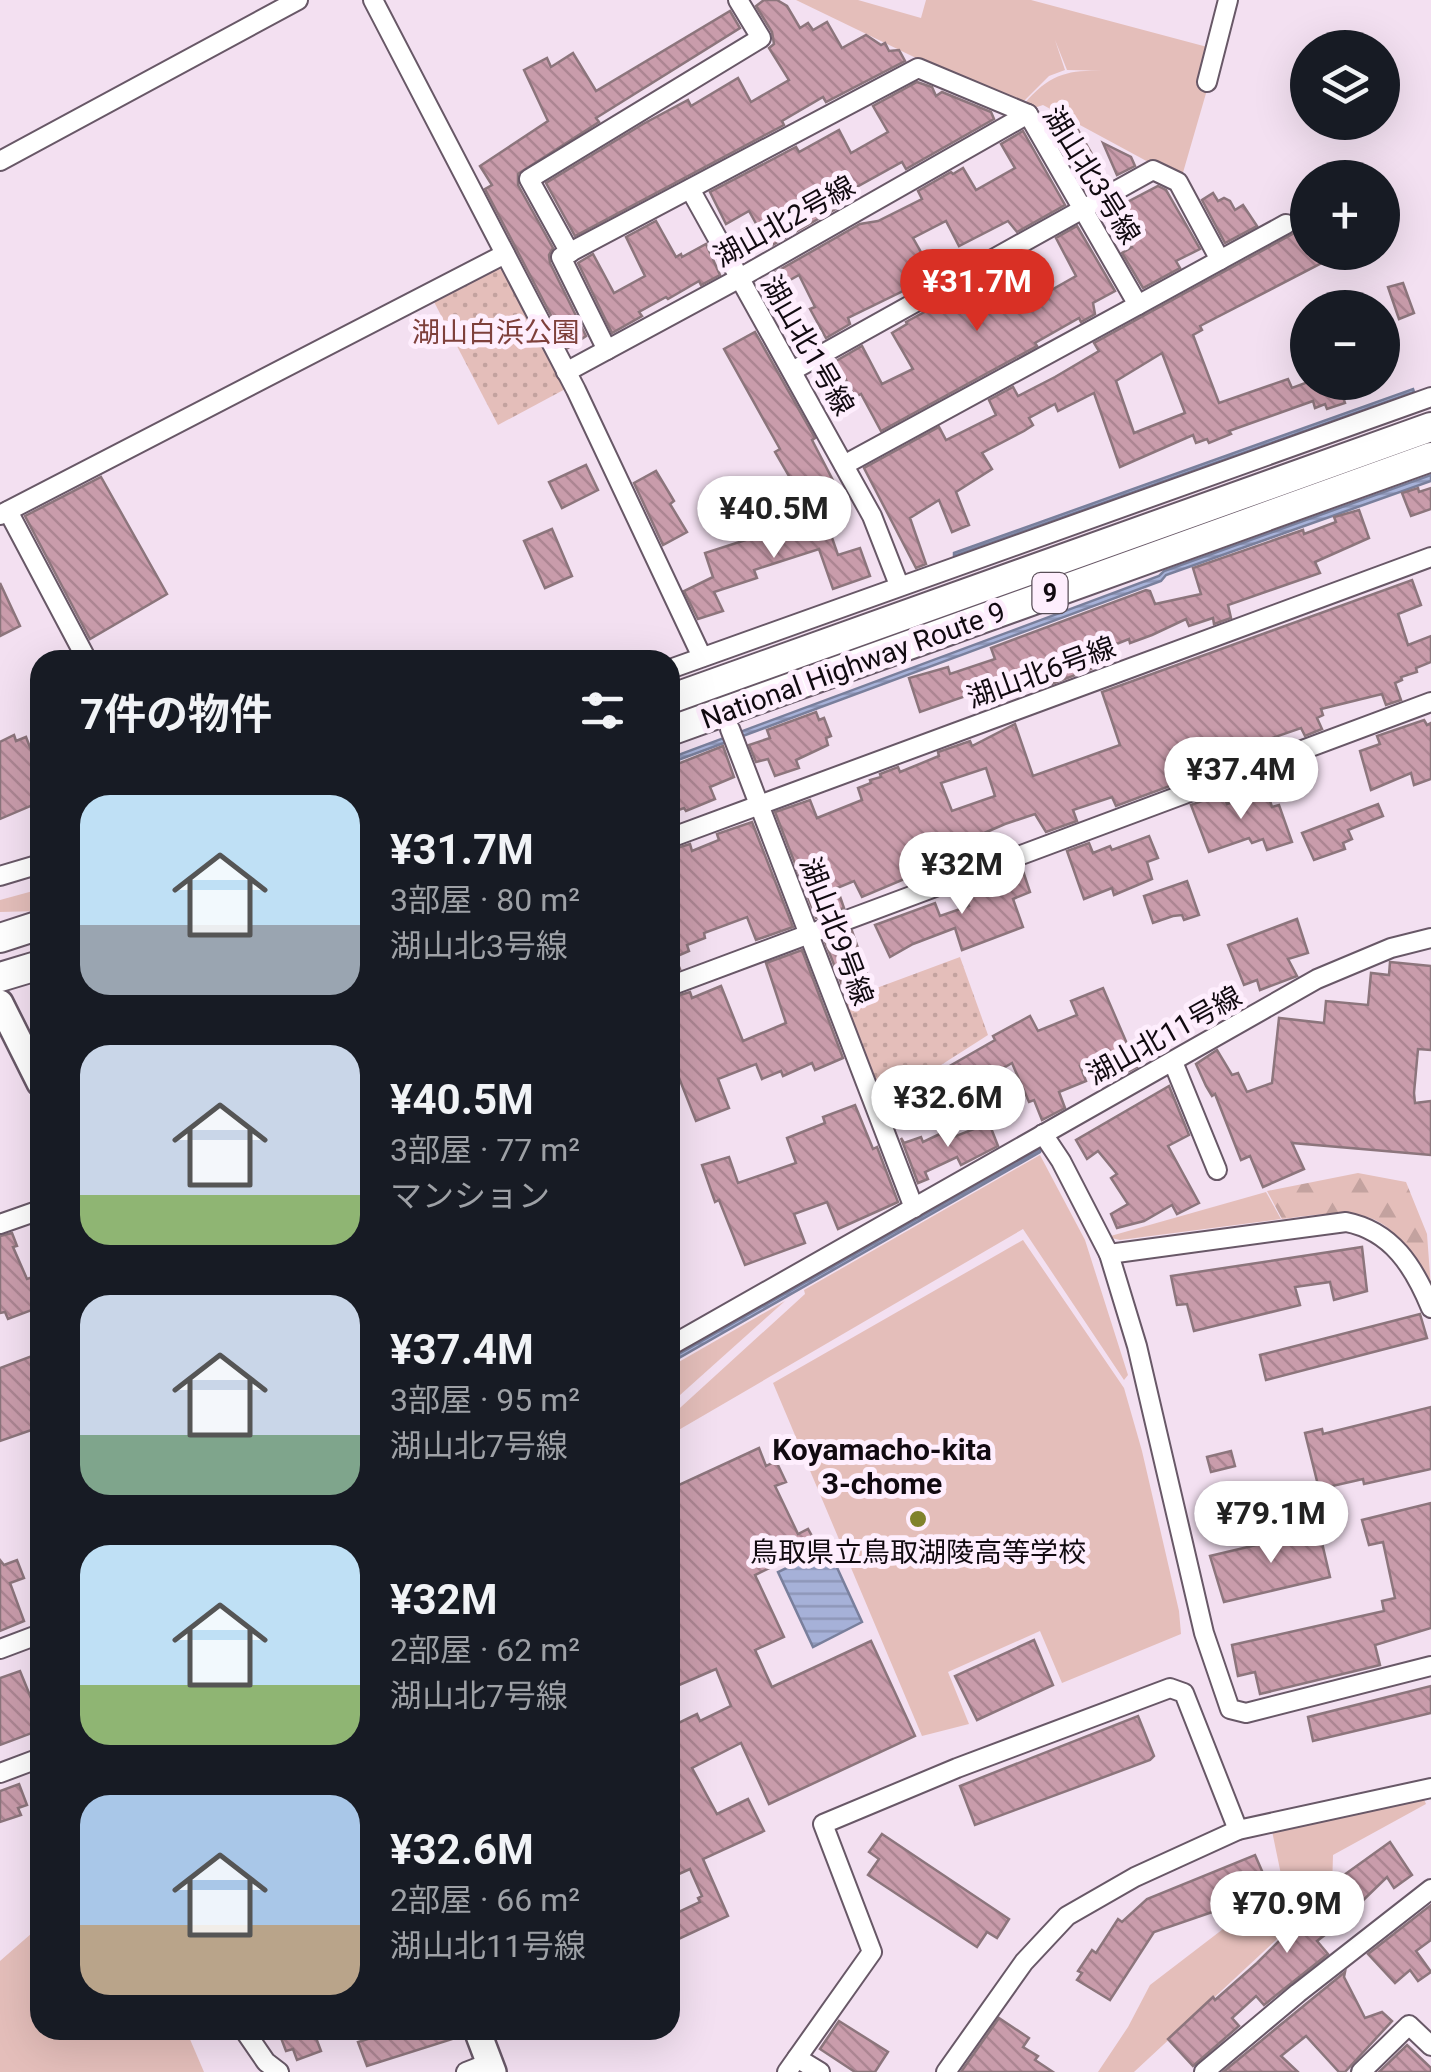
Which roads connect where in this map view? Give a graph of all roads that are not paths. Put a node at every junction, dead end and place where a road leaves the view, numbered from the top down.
1 (298, 0) edge
2 (372, 0) edge
3 (738, 0) edge
4 (1228, 0) edge
5 (1207, 82) dead end
6 (1028, 114) junction
7 (0, 161) edge
8 (690, 189) junction
9 (1083, 209) junction
10 (1286, 224) dead end
11 (505, 254) junction
12 (570, 254) junction
13 (1220, 260) junction
14 (738, 279) junction
15 (1138, 304) junction
16 (607, 350) junction
17 (792, 371) junction
18 (566, 372) junction
19 (1431, 396) edge
20 (1431, 427) edge
21 (1431, 457) edge
22 (844, 466) junction
23 (4, 513) edge
24 (1431, 557) edge
25 (899, 585) junction
26 (81, 650) edge
27 (702, 657) junction
28 (680, 665) edge
29 (680, 695) edge
30 (1431, 702) edge
31 (680, 727) edge
32 (730, 728) dead end
33 (761, 804) junction
34 (680, 834) edge
35 (30, 867) edge
36 (0, 876) edge
37 (30, 928) edge
38 (808, 934) junction
39 (0, 938) edge
40 (1431, 938) edge
41 (30, 967) edge
42 (0, 976) edge
43 (680, 982) edge
44 (0, 1004) edge
45 (30, 1060) edge
46 (1173, 1062) junction
47 (1043, 1134) junction
48 (1217, 1170) dead end
49 (914, 1208) junction
50 (30, 1214) edge
51 (0, 1224) edge
52 (1109, 1254) junction
53 (1431, 1308) edge
54 (680, 1340) edge
55 (30, 1638) edge
56 (0, 1649) edge
57 (1431, 1666) edge
58 (30, 1762) edge
59 (0, 1773) edge
60 (1431, 1788) edge
61 (1238, 1830) junction
62 (1431, 1889) edge
63 (251, 2040) edge
64 (479, 2040) edge
65 (1431, 2046) edge
66 (792, 2065) edge
67 (483, 2069) edge
68 (278, 2072) edge
69 (820, 2072) edge
70 (946, 2072) edge
71 (1204, 2072) edge
72 (1361, 2072) edge

1 - 7 street
2 - 11 street
3 - 12 street
4 - 5 street
6 - 8 street, 湖山北3号線
6 - 9 street, 湖山北3号線
6 - 14 street, 湖山北2号線
8 - 12 street, 湖山北3号線
8 - 14 street, 湖山北1号線
9 - 13 street
9 - 15 street, 湖山北3号線
9 - 17 street
10 - 13 street
11 - 18 street
11 - 23 street
12 - 16 street
13 - 15 street
14 - 16 street, 湖山北2号線
14 - 17 street, 湖山北1号線
15 - 22 street
16 - 18 street, 湖山北2号線
17 - 22 street, 湖山北1号線
18 - 27 street
19 - 25 street
20 - 29 highway, National Highway Route 9 / 9
21 - 31 highway, National Highway Route 9 / 9
22 - 25 street, 湖山北1号線
23 - 26 street
24 - 33 street, 湖山北6号線
25 - 27 street
27 - 28 street
30 - 38 street
32 - 33 street, 湖山北9号線
33 - 34 street, 湖山北6号線
33 - 38 street, 湖山北9号線
35 - 36 street
37 - 39 highway
38 - 43 street
38 - 49 street, 湖山北9号線
40 - 46 street, 湖山北11号線
41 - 42 highway
44 - 45 main road
46 - 47 street, 湖山北11号線
46 - 48 street
47 - 49 street, 湖山北11号線
47 - 52 street
49 - 54 street, 湖山北11号線
50 - 51 street
52 - 53 street
52 - 57 street
55 - 56 street
58 - 59 street
60 - 61 street
61 - 66 street
61 - 70 street
62 - 71 street
63 - 68 street
64 - 67 main road
65 - 72 street
66 - 69 street

